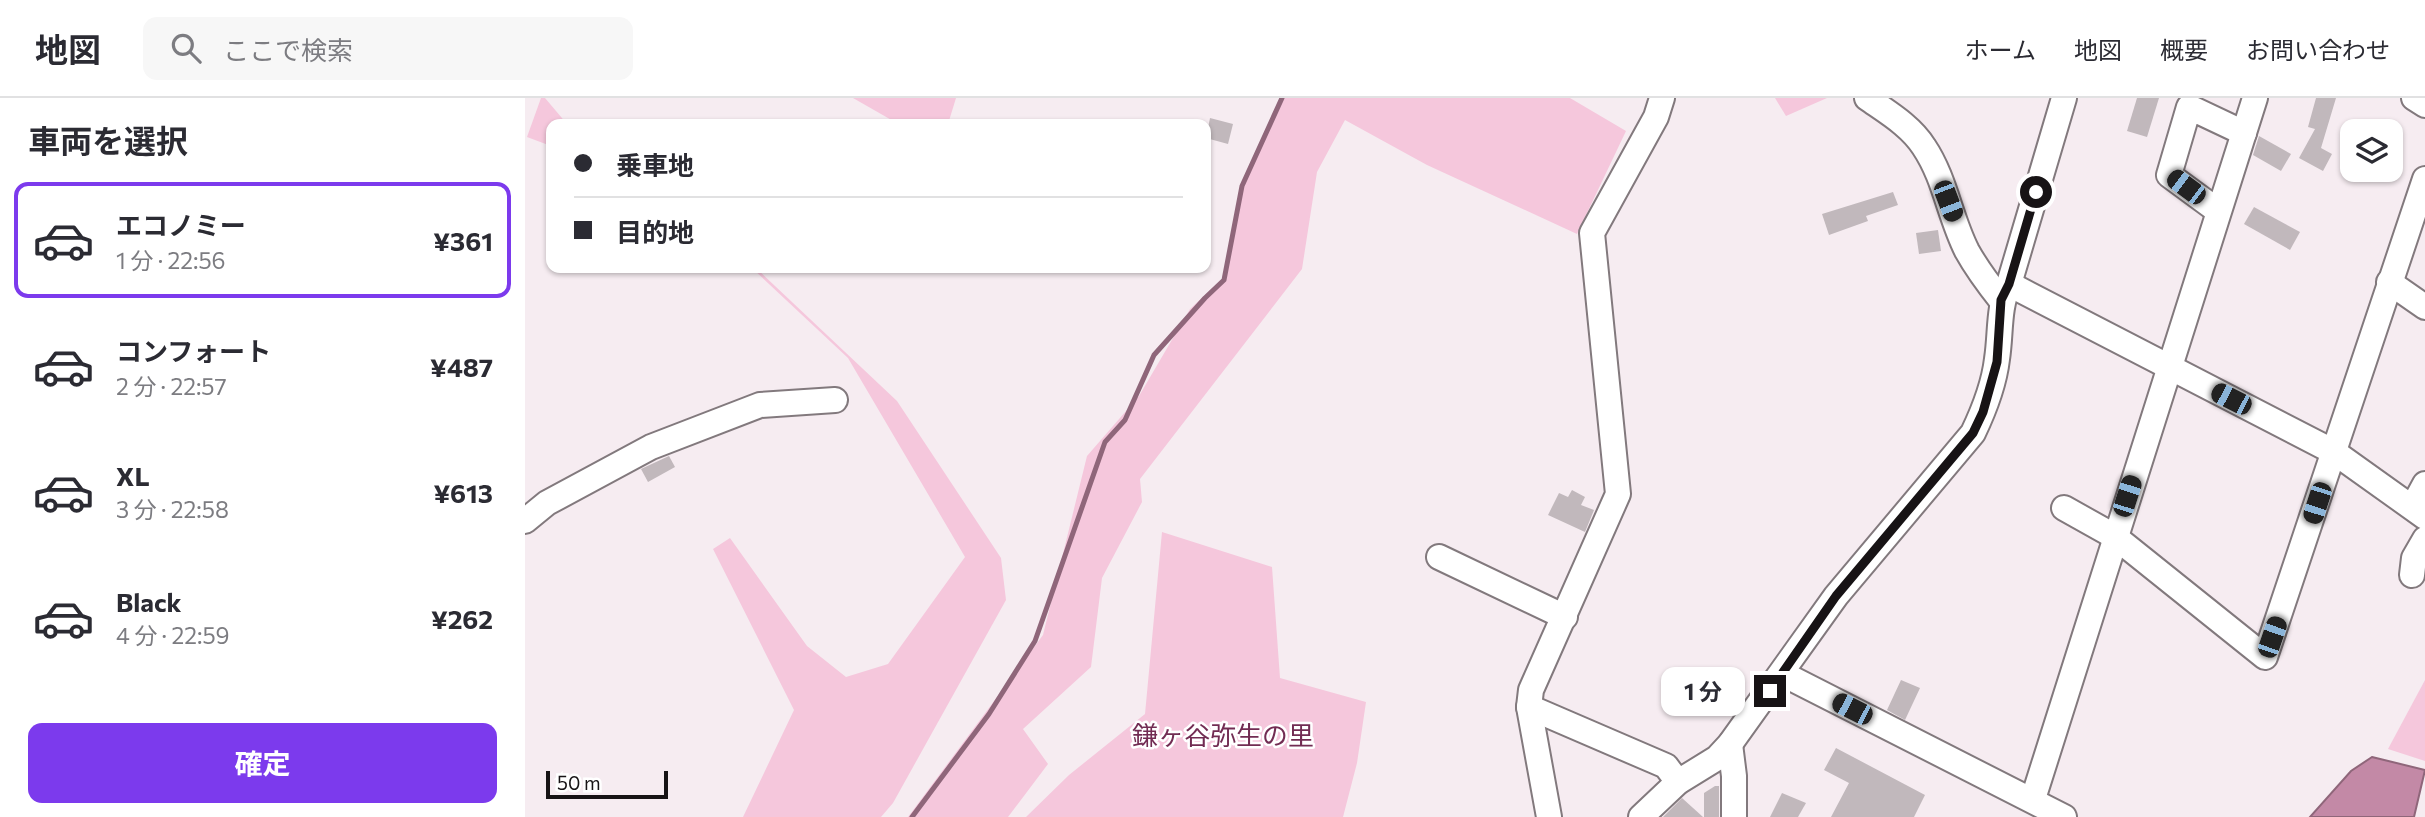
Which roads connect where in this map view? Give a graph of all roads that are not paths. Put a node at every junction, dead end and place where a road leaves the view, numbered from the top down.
1 (1662, 98) edge
2 (1867, 98) edge
3 (2064, 98) edge
4 (2255, 98) edge
5 (2414, 98) edge
6 (2425, 105) edge
7 (2244, 133) junction
8 (2425, 179) edge
9 (2218, 211) junction
10 (2389, 282) junction
11 (2005, 292) junction
12 (2425, 307) edge
13 (2168, 366) junction
14 (835, 400) dead end
15 (2334, 452) junction
16 (2425, 484) edge
17 (2064, 508) dead end
18 (2419, 511) edge
19 (525, 521) edge
20 (2114, 536) junction
21 (2425, 539) edge
22 (1439, 557) dead end
23 (2412, 575) dead end
24 (1565, 617) junction
25 (1783, 674) junction
26 (1529, 707) junction
27 (1730, 744) junction
28 (1678, 782) junction
29 (2033, 799) junction
30 (1549, 817) edge
31 (1641, 817) edge
32 (1734, 817) edge
33 (2064, 817) edge

1 - 24 street
2 - 11 street
3 - 11 street
4 - 7 street
5 - 6 street
7 - 9 street
7 - 9 street
8 - 10 street
9 - 13 street
10 - 12 street
10 - 15 street
11 - 13 street
11 - 25 street
13 - 15 street
13 - 20 street
14 - 19 street
15 - 18 street
15 - 20 street
16 - 18 street
17 - 20 street
20 - 29 street
21 - 23 street
22 - 24 street
24 - 26 street
25 - 27 street
25 - 29 street
26 - 28 street
26 - 30 street
27 - 28 street
27 - 32 street
28 - 31 street
29 - 33 street

